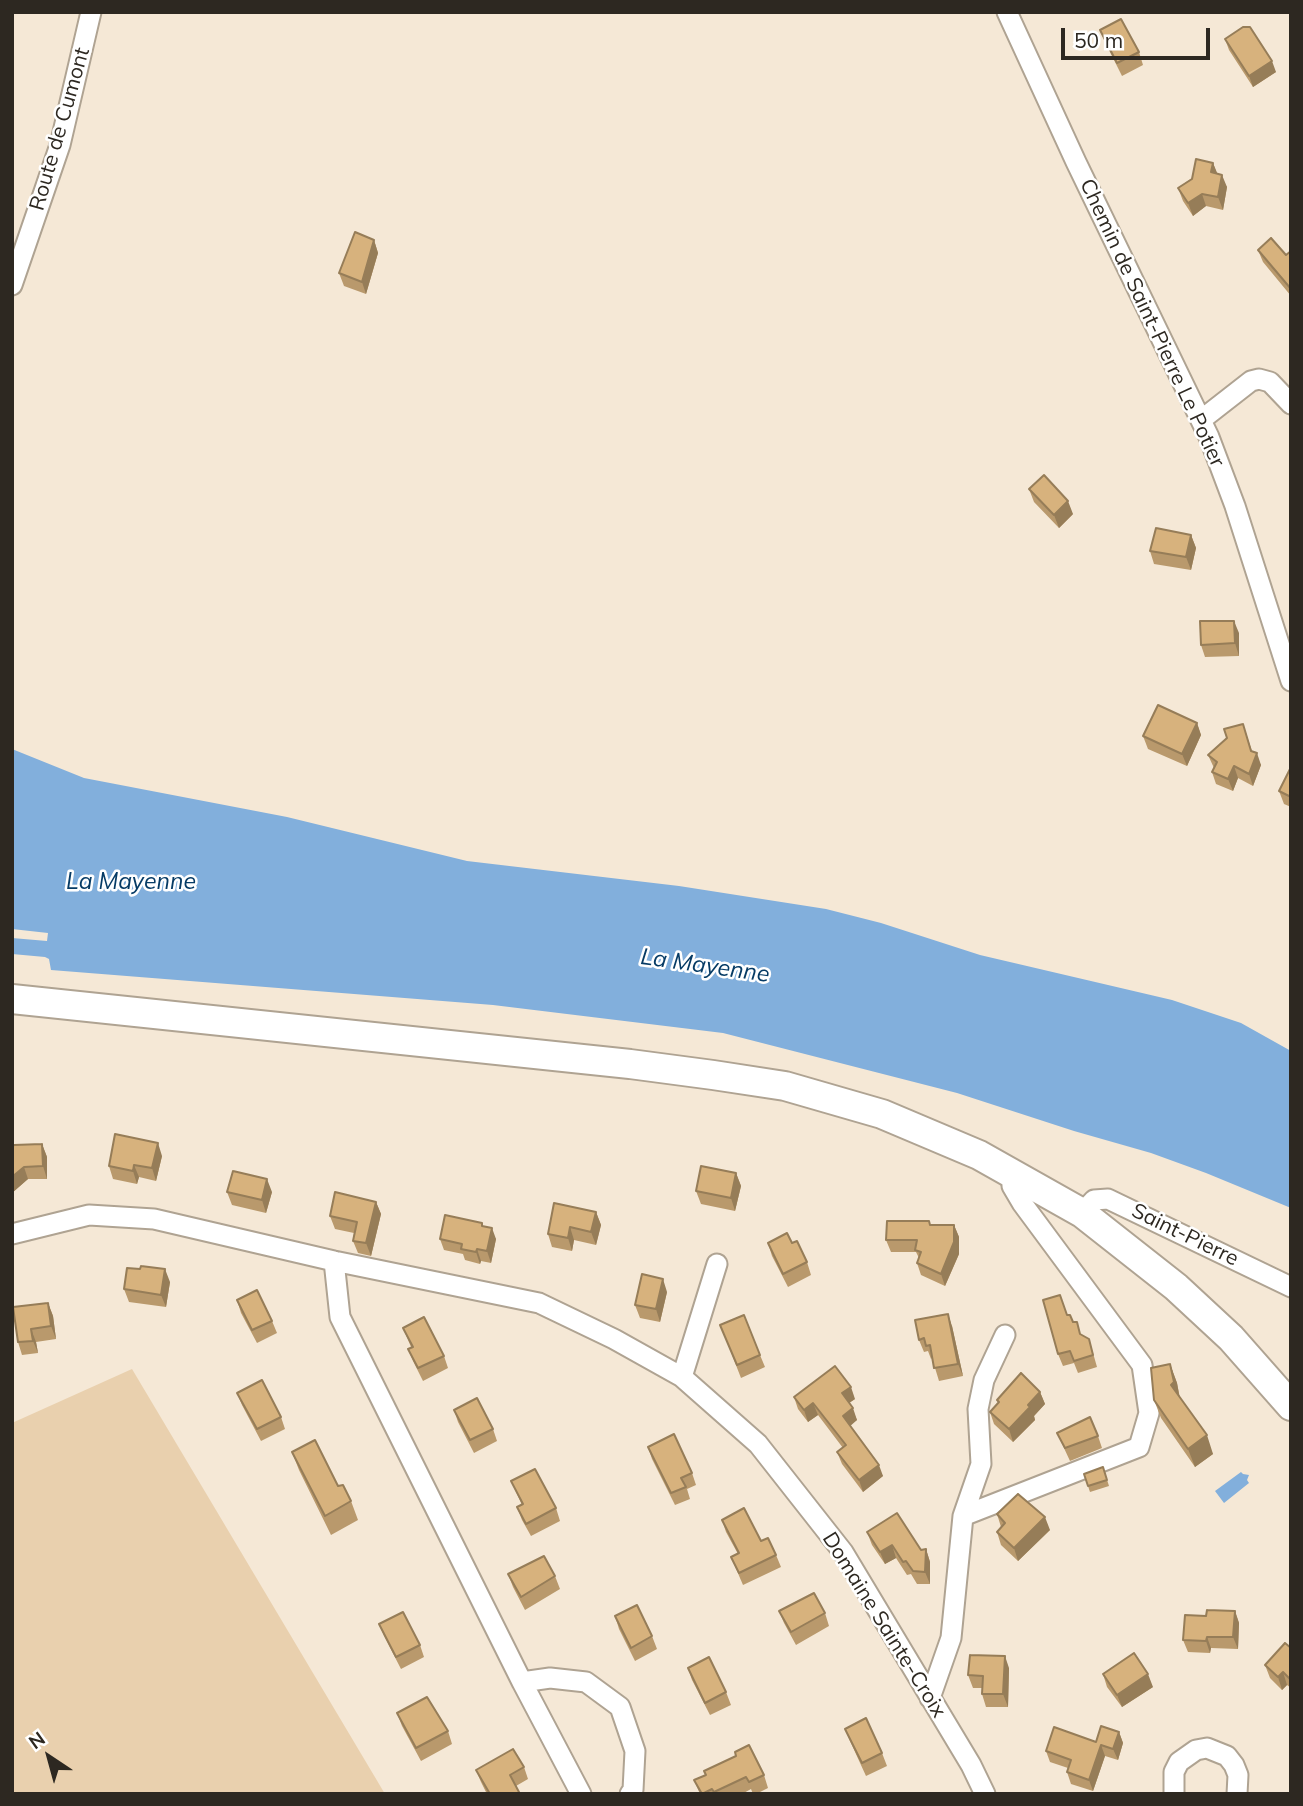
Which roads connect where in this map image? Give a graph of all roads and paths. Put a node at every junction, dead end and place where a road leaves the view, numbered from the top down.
1 (91, 12) edge
2 (1007, 12) edge
3 (12, 285) edge
4 (1291, 404) edge
5 (1201, 420) junction
6 (1291, 681) edge
7 (12, 999) edge
8 (1012, 1172) junction
9 (1082, 1213) junction
10 (12, 1234) edge
11 (334, 1261) junction
12 (717, 1264) dead end
13 (1291, 1287) edge
14 (1005, 1335) dead end
15 (682, 1377) junction
16 (1291, 1406) edge
17 (963, 1516) junction
18 (522, 1682) junction
19 (930, 1698) junction
20 (581, 1794) edge
21 (630, 1794) edge
22 (985, 1794) edge
23 (1174, 1794) edge
24 (1237, 1794) edge

1 - 3 street, Route de Cumont
2 - 5 street, Chemin de Saint-Pierre Le Potier
4 - 5 street
5 - 6 street, Chemin de Saint-Pierre Le Potier
7 - 8 main road
8 - 9 main road
8 - 17 street
9 - 13 street, Saint-Pierre
9 - 16 main road
10 - 11 street, Domaine Sainte-Croix
11 - 15 street, Domaine Sainte-Croix
11 - 18 street
12 - 15 street
14 - 17 street
15 - 19 street, Domaine Sainte-Croix
17 - 19 street
18 - 20 street
18 - 21 street
19 - 22 street, Domaine Sainte-Croix
23 - 24 street

